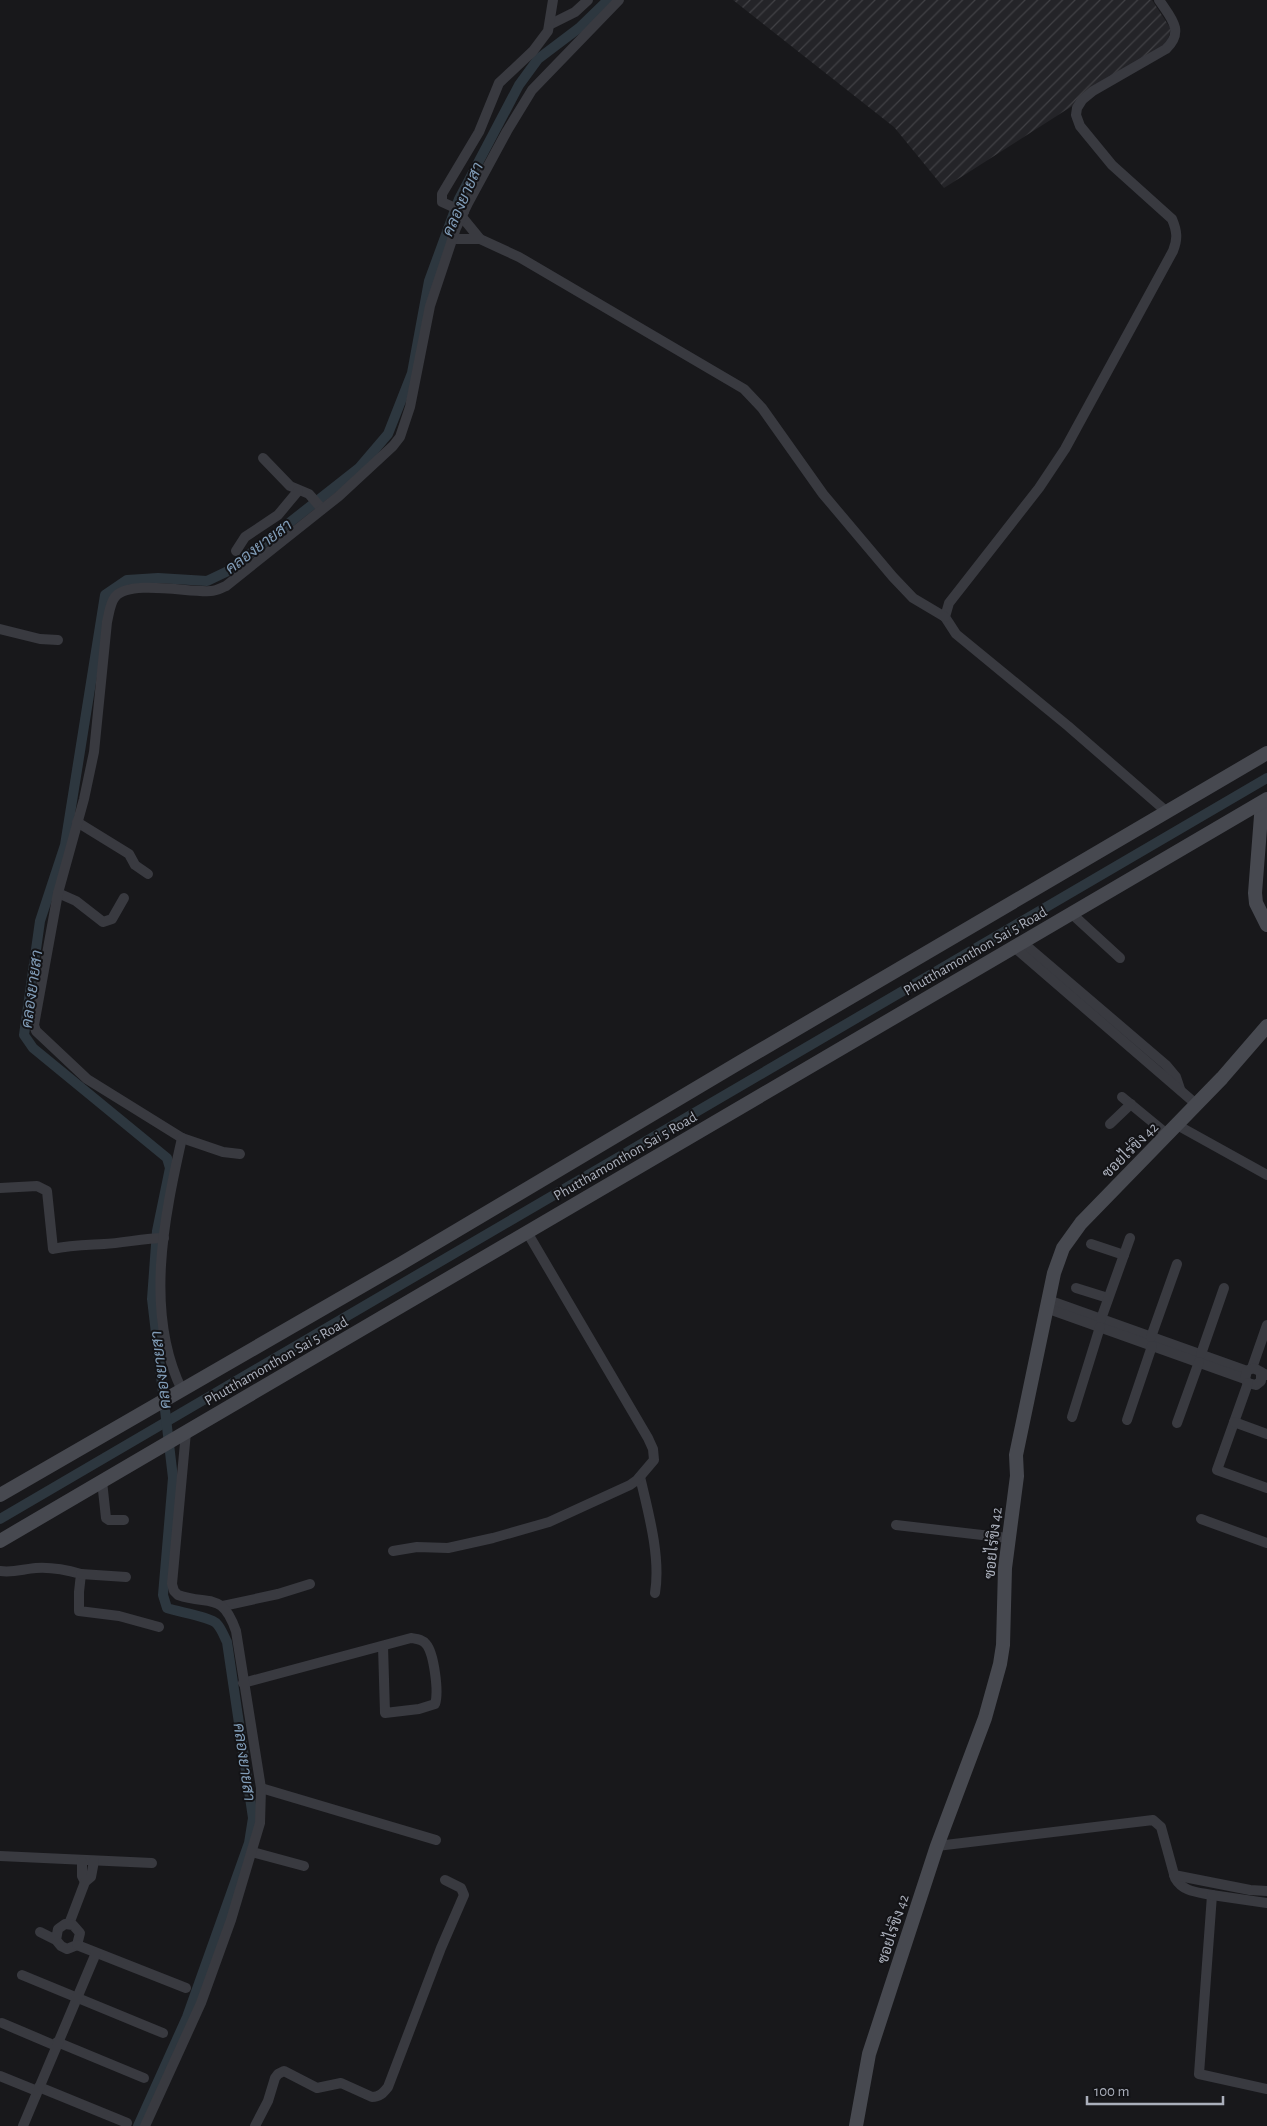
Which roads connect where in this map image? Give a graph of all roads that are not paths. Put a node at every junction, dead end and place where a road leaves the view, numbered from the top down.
1 (552, 0) edge
2 (588, 0) edge
3 (619, 0) edge
4 (1159, 0) edge
5 (551, 24) junction
6 (461, 213) junction
7 (452, 239) junction
8 (480, 239) junction
9 (263, 458) dead end
10 (304, 492) junction
11 (320, 506) junction
12 (236, 551) dead end
13 (945, 617) junction
14 (0, 629) edge
15 (58, 640) dead end
16 (1267, 754) edge
17 (1264, 801) edge
18 (1167, 812) junction
19 (77, 822) junction
20 (148, 874) dead end
21 (58, 893) junction
22 (124, 898) dead end
23 (1072, 914) junction
24 (1267, 925) edge
25 (1018, 945) junction
26 (1120, 958) dead end
27 (1267, 1026) edge
28 (1196, 1104) junction
29 (1110, 1124) dead end
30 (1172, 1130) junction
31 (182, 1138) junction
32 (240, 1154) dead end
33 (1267, 1175) edge
34 (0, 1188) edge
35 (527, 1232) junction
36 (162, 1238) junction
37 (1130, 1238) dead end
38 (1091, 1244) dead end
39 (1124, 1255) junction
40 (1177, 1264) dead end
41 (1076, 1288) dead end
42 (1224, 1288) dead end
43 (1108, 1298) junction
44 (1047, 1304) junction
45 (1100, 1323) junction
46 (1267, 1325) edge
47 (1152, 1341) junction
48 (1200, 1358) junction
49 (1264, 1374) edge
50 (1248, 1375) junction
51 (180, 1391) junction
52 (1072, 1417) dead end
53 (1127, 1420) dead end
54 (1234, 1422) junction
55 (1177, 1423) dead end
56 (184, 1433) junction
57 (1267, 1434) edge
58 (640, 1476) junction
59 (102, 1481) junction
60 (1267, 1488) edge
61 (0, 1494) edge
62 (1201, 1519) dead end
63 (124, 1520) dead end
64 (896, 1525) dead end
65 (1008, 1538) junction
66 (0, 1541) edge
67 (1267, 1543) edge
68 (392, 1551) dead end
69 (0, 1571) edge
70 (81, 1574) junction
71 (126, 1577) dead end
72 (310, 1584) dead end
73 (655, 1593) dead end
74 (223, 1606) junction
75 (159, 1628) dead end
76 (383, 1646) junction
77 (244, 1683) junction
78 (261, 1788) junction
79 (436, 1840) dead end
80 (938, 1846) junction
81 (252, 1852) junction
82 (0, 1856) edge
83 (82, 1861) junction
84 (94, 1861) junction
85 (152, 1863) dead end
86 (304, 1866) dead end
87 (1174, 1875) junction
88 (445, 1880) dead end
89 (85, 1882) junction
90 (1267, 1892) edge
91 (1212, 1895) junction
92 (1267, 1903) edge
93 (68, 1924) junction
94 (40, 1932) dead end
95 (56, 1940) junction
96 (77, 1945) junction
97 (96, 1953) junction
98 (22, 1975) dead end
99 (186, 1988) dead end
100 (76, 1998) junction
101 (2, 2023) dead end
102 (163, 2033) dead end
103 (57, 2044) junction
104 (0, 2076) edge
105 (144, 2078) dead end
106 (38, 2089) junction
107 (1267, 2089) edge
108 (127, 2123) dead end
109 (22, 2126) edge
110 (145, 2126) edge
111 (255, 2126) edge
112 (856, 2126) edge

1 - 5 street
2 - 5 street
3 - 6 street
4 - 13 street
5 - 6 street
6 - 7 street
6 - 8 street
7 - 8 street
7 - 11 street
8 - 13 street
9 - 10 street
10 - 11 street
10 - 12 street
11 - 19 street
13 - 18 street
14 - 15 street
16 - 18 main road, Phutthamonthon Sai 5 Road
17 - 23 main road, Phutthamonthon Sai 5 Road
17 - 24 main road
18 - 51 main road, Phutthamonthon Sai 5 Road
19 - 20 street
19 - 21 street
21 - 22 street
21 - 31 street
23 - 25 main road, Phutthamonthon Sai 5 Road
23 - 26 street
25 - 28 street
25 - 35 main road, Phutthamonthon Sai 5 Road
27 - 28 main road, ซอยไร่ขิง 42
28 - 30 main road, ซอยไร่ขิง 42
29 - 30 street
30 - 33 street
30 - 44 main road, ซอยไร่ขิง 42
31 - 32 street
31 - 36 street
34 - 36 street
35 - 56 main road, Phutthamonthon Sai 5 Road
35 - 58 street
36 - 51 street
37 - 39 street
38 - 39 street
39 - 43 street
40 - 47 street
41 - 43 street
42 - 48 street
43 - 45 street
44 - 45 street
44 - 65 main road, ซอยไร่ขิง 42
45 - 47 street
45 - 52 street
46 - 50 street
47 - 48 street
47 - 53 street
48 - 50 street
48 - 55 street
49 - 50 street
49 - 50 street
50 - 54 street
51 - 61 main road, Phutthamonthon Sai 5 Road
54 - 57 street
54 - 60 street
56 - 59 main road, Phutthamonthon Sai 5 Road
56 - 74 street
58 - 68 street
58 - 73 street
59 - 63 street
59 - 66 main road, Phutthamonthon Sai 5 Road
62 - 67 street
64 - 65 street
65 - 80 main road, ซอยไร่ขิง 42
69 - 70 street
70 - 71 street
70 - 75 street
72 - 74 street
74 - 77 street
76 - 76 street
76 - 77 street
77 - 78 street
78 - 79 street
78 - 81 street
80 - 87 street
80 - 112 main road, ซอยไร่ขิง 42
81 - 86 street
81 - 110 street
82 - 83 street
83 - 84 street
83 - 89 street
84 - 85 street
84 - 89 street
87 - 90 street
87 - 91 street
88 - 111 street
89 - 93 street
91 - 92 street
91 - 107 street
93 - 95 street
93 - 96 street
94 - 95 street
95 - 96 street
96 - 97 street
97 - 99 street
97 - 100 street
98 - 100 street
100 - 102 street
100 - 103 street
101 - 103 street
103 - 105 street
103 - 106 street
104 - 106 street
106 - 108 street
106 - 109 street

